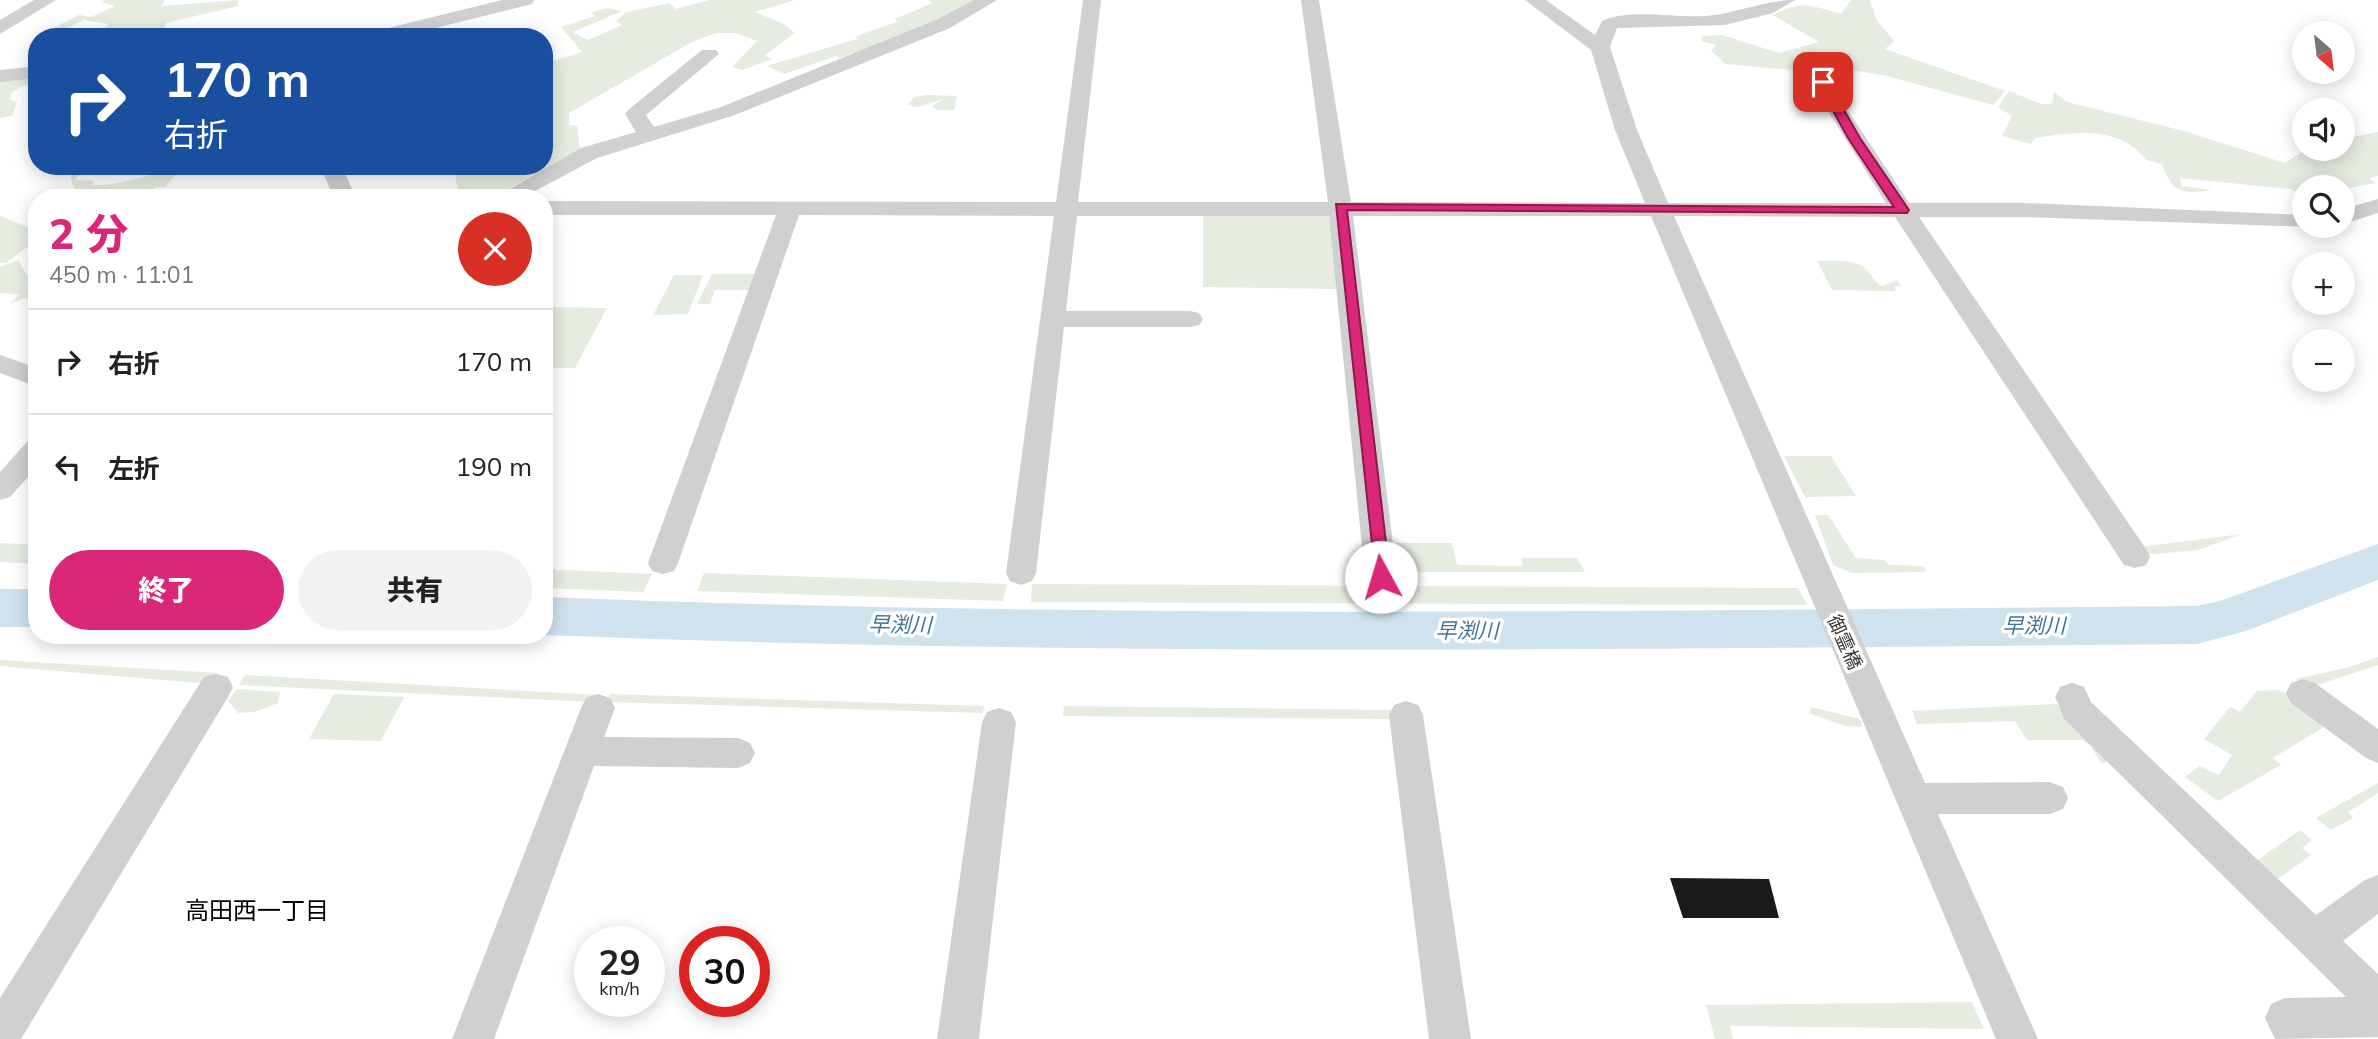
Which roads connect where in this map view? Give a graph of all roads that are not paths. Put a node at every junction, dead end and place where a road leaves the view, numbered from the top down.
1 (47, 0) edge
2 (525, 0) edge
3 (988, 0) edge
4 (1092, 0) edge
5 (1310, 0) edge
6 (1534, 0) edge
7 (1786, 0) edge
8 (0, 28) edge
9 (411, 28) edge
10 (1600, 47) junction
11 (709, 54) dead end
12 (1813, 57) dead end
13 (28, 73) edge
14 (0, 76) edge
15 (649, 135) junction
16 (553, 172) edge
17 (548, 175) edge
18 (522, 189) edge
19 (791, 206) junction
20 (2378, 206) edge
21 (1066, 207) junction
22 (1340, 207) junction
23 (553, 208) edge
24 (1659, 209) junction
25 (1903, 210) junction
26 (2355, 213) edge
27 (2292, 221) edge
28 (1052, 319) junction
29 (1190, 319) dead end
30 (0, 363) edge
31 (28, 374) edge
32 (28, 459) edge
33 (0, 490) edge
34 (2135, 558) dead end
35 (663, 563) dead end
36 (1021, 573) dead end
37 (1381, 577) dead end
38 (216, 687) dead end
39 (2303, 693) dead end
40 (2072, 697) dead end
41 (598, 709) dead end
42 (1406, 715) dead end
43 (999, 722) dead end
44 (2378, 748) edge
45 (582, 751) junction
46 (738, 754) dead end
47 (2050, 798) dead end
48 (1914, 799) junction
49 (2378, 892) edge
50 (2315, 939) junction
51 (2378, 1001) edge
52 (2378, 1017) edge
53 (0, 1035) edge
54 (473, 1039) edge
55 (958, 1039) edge
56 (1450, 1039) edge
57 (2017, 1039) edge
58 (2298, 1039) edge

1 - 8 street
2 - 9 street
3 - 15 street
4 - 21 street
5 - 22 street
6 - 10 street
7 - 10 street
10 - 24 street, 御霊橋
11 - 15 street
12 - 25 street
13 - 14 street
15 - 16 street
17 - 18 street
19 - 21 street
19 - 23 street
19 - 35 street
20 - 26 street
21 - 22 street
21 - 28 street
22 - 24 street
22 - 37 street
24 - 25 street
24 - 48 street, 御霊橋
25 - 27 street
25 - 34 street
28 - 29 street
28 - 36 street
30 - 31 street
32 - 33 street
38 - 53 street
39 - 44 street
40 - 50 street
41 - 45 street
42 - 56 street
43 - 55 street
45 - 46 street
45 - 54 street
47 - 48 street
48 - 57 street, 御霊橋
49 - 50 street
50 - 51 street
52 - 58 street

